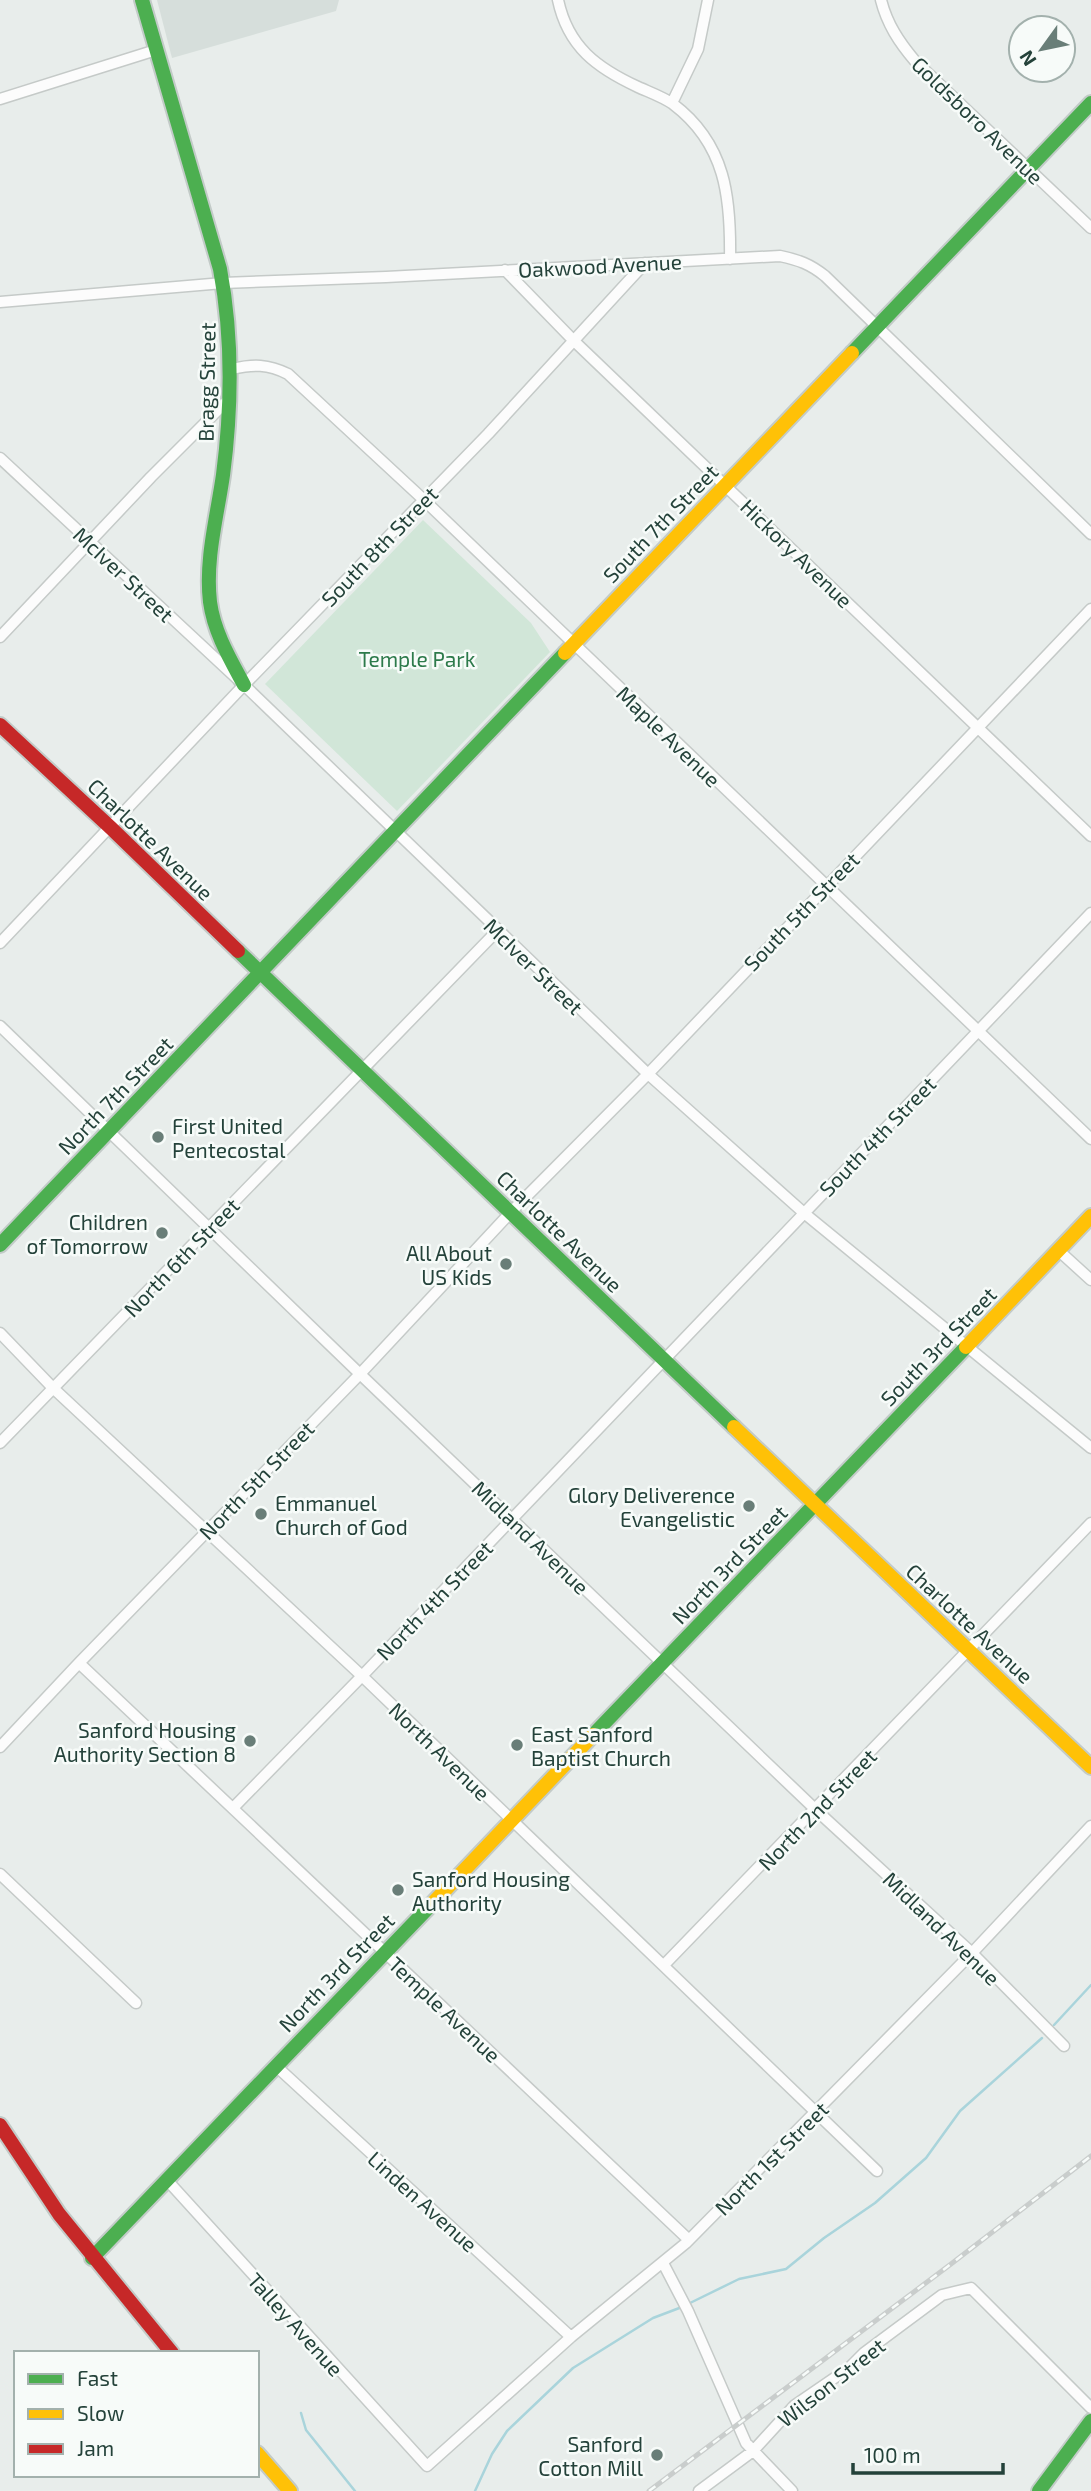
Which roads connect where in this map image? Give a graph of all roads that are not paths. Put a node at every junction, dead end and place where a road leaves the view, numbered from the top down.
1 (142, 0) edge
2 (558, 0) edge
3 (708, 0) edge
4 (881, 0) edge
5 (156, 50) junction
6 (0, 99) edge
7 (672, 103) junction
8 (1091, 103) edge
9 (1028, 169) junction
10 (1091, 228) edge
11 (730, 259) junction
12 (645, 263) junction
13 (505, 270) junction
14 (223, 283) junction
15 (0, 302) edge
16 (877, 327) junction
17 (573, 340) junction
18 (232, 369) junction
19 (232, 396) junction
20 (0, 458) edge
21 (726, 485) junction
22 (424, 500) junction
23 (1091, 534) edge
24 (90, 544) junction
25 (1091, 609) edge
26 (0, 637) edge
27 (574, 645) junction
28 (244, 685) junction
29 (0, 725) edge
30 (978, 727) junction
31 (111, 828) junction
32 (395, 832) junction
33 (1091, 836) edge
34 (826, 885) junction
35 (1091, 913) edge
36 (497, 931) junction
37 (0, 943) edge
38 (260, 973) junction
39 (0, 1026) edge
40 (978, 1032) junction
41 (361, 1071) junction
42 (648, 1073) junction
43 (110, 1132) junction
44 (1091, 1139) edge
45 (511, 1212) junction
46 (804, 1213) junction
47 (1091, 1216) edge
48 (209, 1228) junction
49 (0, 1245) edge
50 (1058, 1250) junction
51 (1091, 1280) edge
52 (0, 1333) edge
53 (966, 1346) junction
54 (664, 1360) junction
55 (360, 1374) junction
56 (53, 1388) junction
57 (0, 1443) edge
58 (1091, 1448) edge
59 (815, 1505) junction
60 (512, 1519) junction
61 (1091, 1523) edge
62 (208, 1530) junction
63 (968, 1651) junction
64 (79, 1663) junction
65 (663, 1663) junction
66 (362, 1676) junction
67 (0, 1747) edge
68 (1091, 1767) edge
69 (233, 1808) junction
70 (816, 1810) junction
71 (512, 1820) junction
72 (1091, 1826) edge
73 (0, 1874) edge
74 (384, 1952) junction
75 (972, 1953) junction
76 (664, 1965) junction
77 (136, 2003) dead end
78 (1064, 2046) dead end
79 (275, 2066) junction
80 (816, 2112) junction
81 (0, 2125) edge
82 (877, 2171) dead end
83 (167, 2180) junction
84 (689, 2241) junction
85 (92, 2258) junction
86 (663, 2263) junction
87 (571, 2337) junction
88 (170, 2351) edge
89 (1091, 2408) edge
90 (1091, 2421) edge
91 (753, 2451) junction
92 (259, 2455) edge
93 (427, 2466) joint
94 (290, 2491) edge
95 (699, 2491) edge
96 (793, 2491) edge
97 (1039, 2491) edge

1 - 5 street, Bragg Street
2 - 7 street
3 - 7 street
4 - 9 street, Goldsboro Avenue
5 - 6 street
5 - 14 street, Bragg Street
7 - 11 street
8 - 9 street, South 7th Street
9 - 10 street, Goldsboro Avenue
9 - 16 street, South 7th Street
11 - 12 street, Oakwood Avenue
11 - 16 street, Oakwood Avenue
12 - 13 street, Oakwood Avenue
12 - 17 street, South 8th Street
13 - 14 street, Oakwood Avenue
13 - 17 street, Hickory Avenue
14 - 15 street, Oakwood Avenue
14 - 18 street, Bragg Street
16 - 21 street, South 7th Street
16 - 23 street, Oakwood Avenue
17 - 21 street, Hickory Avenue
17 - 22 street, South 8th Street
18 - 19 street, Bragg Street
18 - 22 street, Maple Avenue
19 - 24 street
19 - 28 street, Bragg Street
20 - 24 street, McIver Street
21 - 27 street, South 7th Street
21 - 30 street, Hickory Avenue
22 - 27 street, Maple Avenue
22 - 28 street, South 8th Street
24 - 26 street
24 - 28 street, McIver Street
25 - 30 street, South 5th Street
27 - 32 street, South 7th Street
27 - 34 street, Maple Avenue
28 - 31 street, South 8th Street
28 - 32 street, McIver Street
29 - 31 street, Charlotte Avenue
30 - 33 street, Hickory Avenue
30 - 34 street, South 5th Street
31 - 37 street, South 8th Street
31 - 38 street, Charlotte Avenue
32 - 36 street, McIver Street
32 - 38 street, South 7th Street
34 - 40 street, Maple Avenue
34 - 42 street, South 5th Street
35 - 40 street, South 4th Street
36 - 41 street, North 6th Street
36 - 42 street, McIver Street
38 - 41 street, Charlotte Avenue
38 - 43 street, North 7th Street
39 - 43 street, Midland Avenue
40 - 44 street, Maple Avenue
40 - 46 street, South 4th Street
41 - 45 street, Charlotte Avenue
41 - 48 street, North 6th Street
42 - 45 street, South 5th Street
42 - 46 street, McIver Street
43 - 48 street, Midland Avenue
43 - 49 street, North 7th Street
45 - 54 street, Charlotte Avenue
45 - 55 street, North 5th Street
46 - 53 street, McIver Street
46 - 54 street, South 4th Street
47 - 50 street, South 3rd Street
48 - 55 street, Midland Avenue
48 - 56 street, North 6th Street
50 - 51 street
50 - 53 street, South 3rd Street
52 - 56 street, North Avenue
53 - 58 street, McIver Street
53 - 59 street, South 3rd Street
54 - 59 street, Charlotte Avenue
54 - 60 street, North 4th Street
55 - 60 street, Midland Avenue
55 - 62 street, North 5th Street
56 - 57 street, North 6th Street
56 - 62 street, North Avenue
59 - 63 street, Charlotte Avenue
59 - 65 street, North 3rd Street
60 - 65 street, Midland Avenue
60 - 66 street, North 4th Street
61 - 63 street, North 2nd Street
62 - 64 street, North 5th Street
62 - 66 street, North Avenue
63 - 68 street, Charlotte Avenue
63 - 70 street, North 2nd Street
64 - 67 street, North 5th Street
64 - 69 street, Temple Avenue
65 - 70 street, Midland Avenue
65 - 71 street, North 3rd Street
66 - 69 street, North 4th Street
66 - 71 street, North Avenue
69 - 74 street, Temple Avenue
70 - 75 street, Midland Avenue
70 - 76 street, North 2nd Street
71 - 74 street, North 3rd Street
71 - 76 street, North Avenue
72 - 75 street, North 1st Street
73 - 77 street
74 - 79 street, North 3rd Street
74 - 84 street, Temple Avenue
75 - 78 street, Midland Avenue
75 - 80 street, North 1st Street
76 - 80 street, North Avenue
79 - 83 street, North 3rd Street
79 - 87 street, Linden Avenue
80 - 82 street, North Avenue
80 - 84 street, North 1st Street
81 - 85 street
83 - 85 street, North 3rd Street
83 - 93 street, Talley Avenue
84 - 86 street, North 1st Street
85 - 88 street
86 - 87 street, North 1st Street
86 - 91 street
87 - 93 street, North 1st Street
89 - 91 street, Wilson Street
90 - 97 street
91 - 95 street, Wilson Street
91 - 96 street
92 - 94 street

